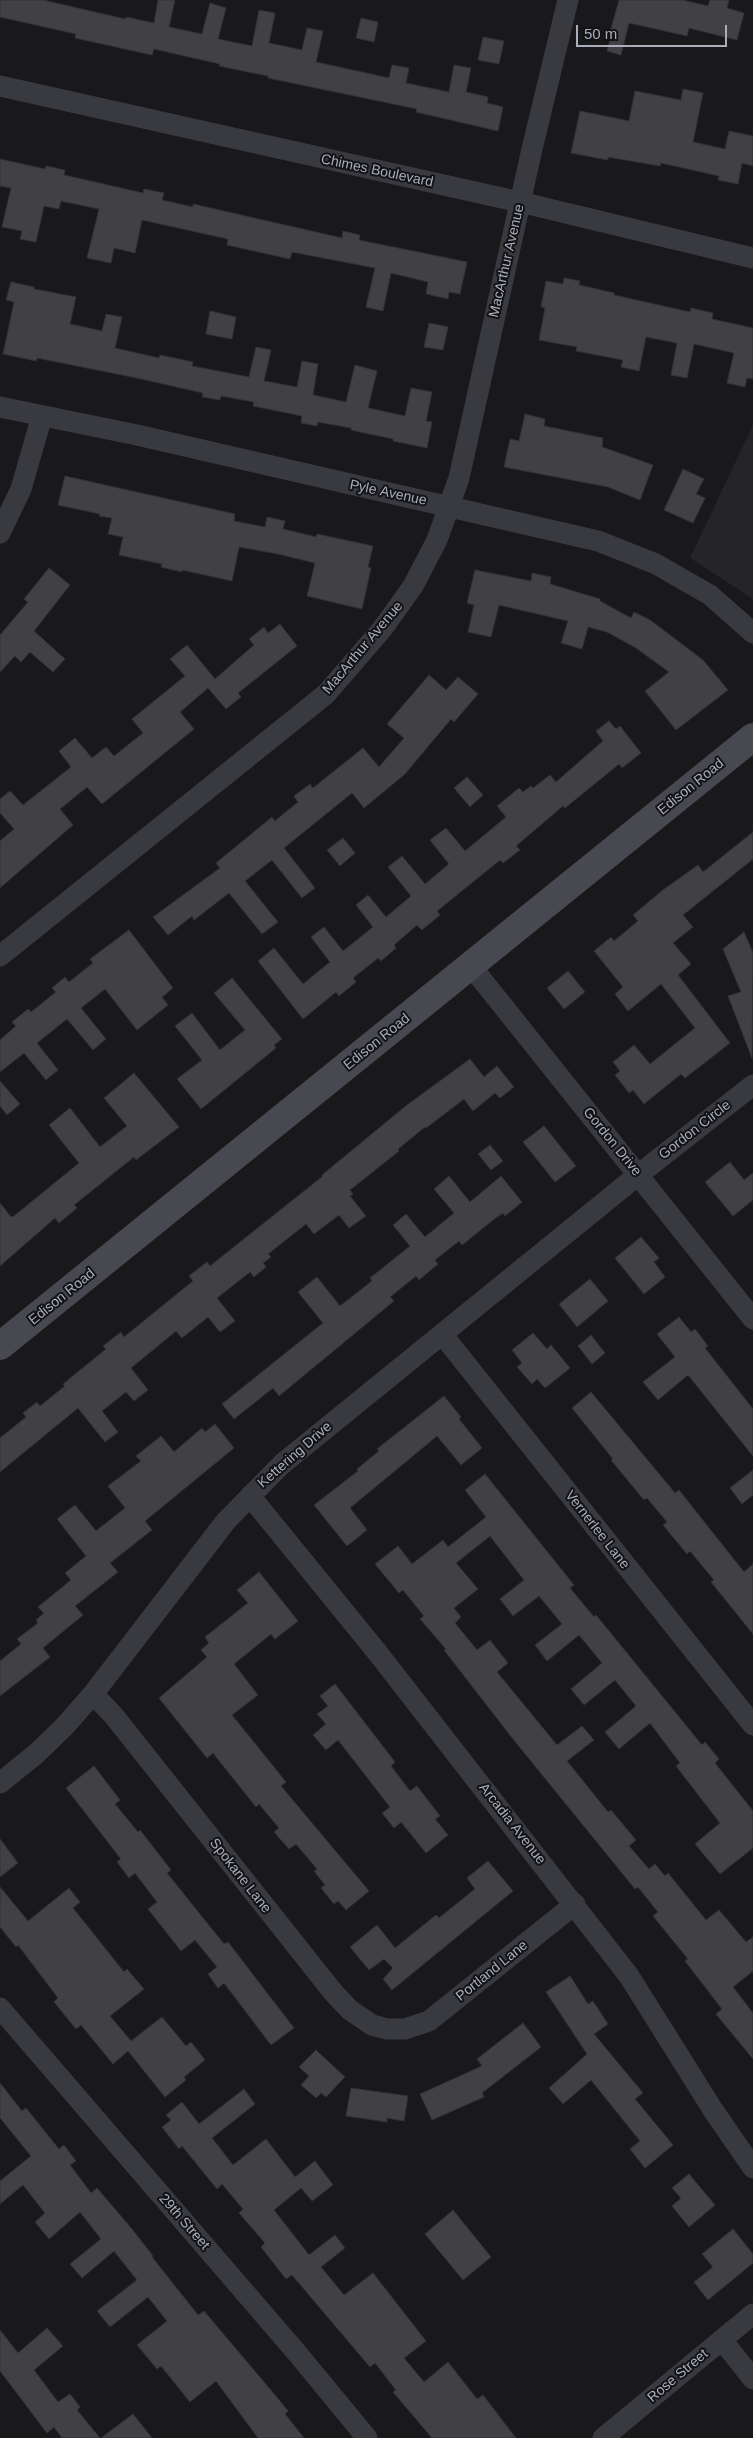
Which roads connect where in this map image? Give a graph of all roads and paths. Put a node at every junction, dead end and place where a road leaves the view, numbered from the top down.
1 (568, 0) edge
2 (0, 86) edge
3 (520, 202) junction
4 (753, 258) edge
5 (0, 407) edge
6 (42, 416) junction
7 (450, 506) junction
8 (0, 533) edge
9 (753, 633) edge
10 (753, 738) edge
11 (0, 956) edge
12 (471, 966) junction
13 (753, 1085) edge
14 (638, 1175) junction
15 (753, 1319) edge
16 (442, 1334) junction
17 (0, 1346) edge
18 (250, 1496) junction
19 (93, 1694) junction
20 (753, 1725) edge
21 (0, 1783) edge
22 (575, 1904) junction
23 (0, 2008) edge
24 (405, 2028) joint
25 (753, 2168) edge
26 (753, 2314) edge
27 (722, 2340) junction
28 (753, 2379) edge
29 (367, 2438) edge
30 (603, 2438) edge

1 - 3 street, MacArthur Avenue
2 - 3 street, Chimes Boulevard
3 - 4 street, Chimes Boulevard
3 - 7 street, MacArthur Avenue
5 - 6 street, Pyle Avenue
6 - 7 street, Pyle Avenue
6 - 8 street
7 - 9 street, Pyle Avenue
7 - 11 street, MacArthur Avenue
10 - 12 main road, Edison Road
12 - 14 street, Gordon Drive
12 - 17 main road, Edison Road
13 - 14 street, Gordon Circle
14 - 15 street, Gordon Drive
14 - 16 street, Kettering Drive
16 - 18 street, Kettering Drive
16 - 20 street, Vernerlee Lane
18 - 19 street, Kettering Drive
18 - 22 street, Arcadia Avenue
19 - 21 street, Kettering Drive
19 - 24 street, Spokane Lane
22 - 24 street, Portland Lane
22 - 25 street, Arcadia Avenue
23 - 29 street, 29th Street
26 - 27 street, Rose Street
27 - 28 street
27 - 30 street, Rose Street

